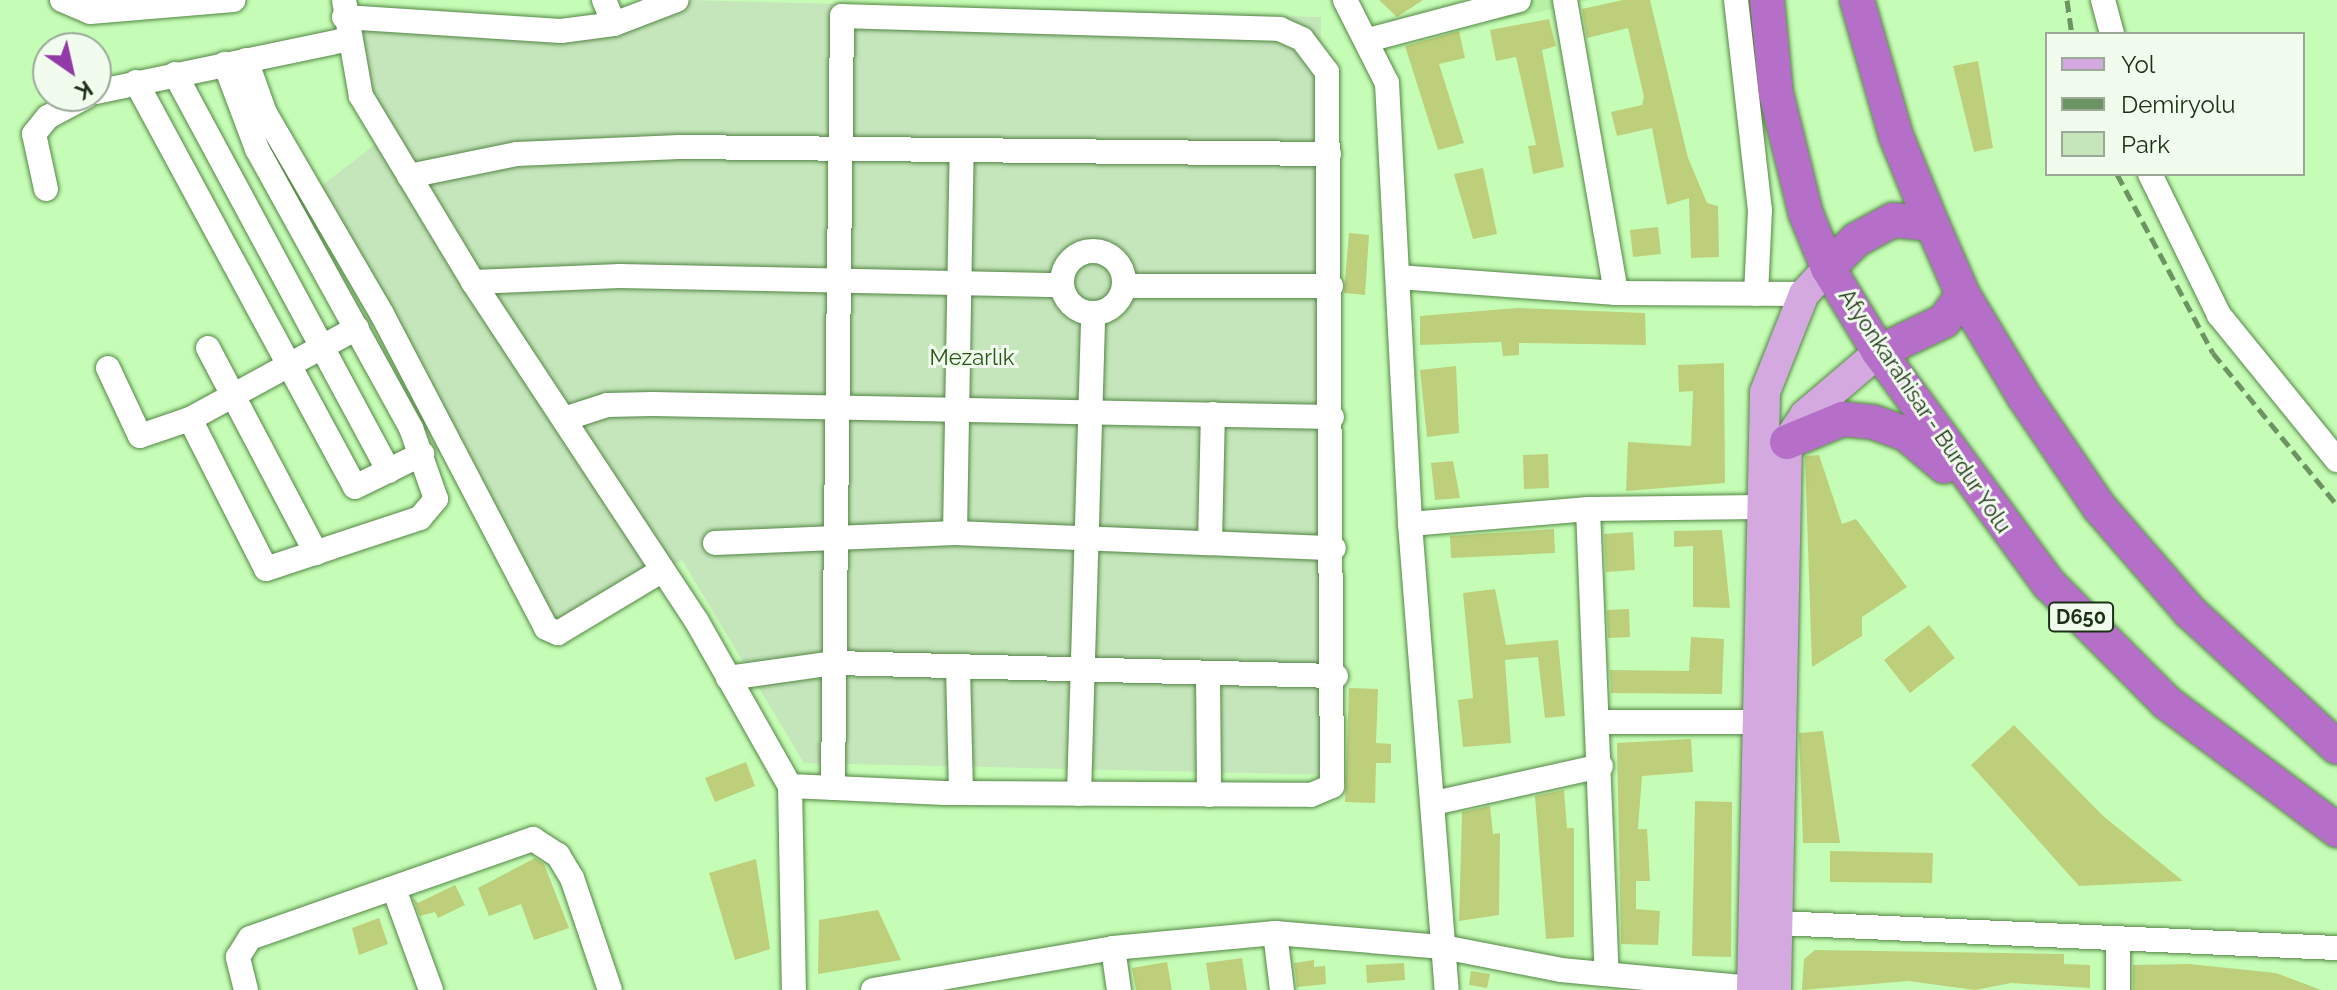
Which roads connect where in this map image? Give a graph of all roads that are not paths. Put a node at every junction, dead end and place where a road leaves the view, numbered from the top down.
1 (62, 0) edge
2 (233, 0) edge
3 (604, 0) edge
4 (677, 0) edge
5 (1345, 0) edge
6 (1519, 0) edge
7 (1565, 0) edge
8 (1736, 0) edge
9 (1767, 0) edge
10 (1857, 0) edge
11 (2103, 0) edge
12 (1477, 5) edge
13 (345, 19) edge
14 (614, 24) junction
15 (2111, 32) edge
16 (1368, 40) junction
17 (236, 62) junction
18 (175, 74) junction
19 (136, 82) junction
20 (112, 88) edge
21 (57, 112) edge
22 (840, 146) junction
23 (962, 150) junction
24 (1329, 154) junction
25 (409, 176) junction
26 (2151, 176) edge
27 (46, 189) dead end
28 (284, 197) junction
29 (250, 215) junction
30 (1932, 224) junction
31 (216, 230) junction
32 (1828, 268) junction
33 (1398, 277) junction
34 (839, 281) junction
35 (473, 282) junction
36 (960, 283) junction
37 (1061, 285) junction
38 (1124, 286) junction
39 (1331, 286) junction
40 (1616, 293) junction
41 (1756, 294) junction
42 (1804, 294) junction
43 (1963, 295) junction
44 (1093, 313) junction
45 (357, 328) junction
46 (208, 348) dead end
47 (320, 349) junction
48 (1879, 352) junction
49 (289, 365) junction
50 (108, 368) dead end
51 (234, 395) junction
52 (837, 407) junction
53 (957, 409) junction
54 (1085, 411) junction
55 (1213, 414) junction
56 (1332, 417) junction
57 (190, 419) junction
58 (564, 419) junction
59 (1787, 442) junction
60 (422, 454) junction
61 (2337, 460) edge
62 (389, 471) junction
63 (1977, 494) junction
64 (1760, 507) junction
65 (1588, 509) junction
66 (1410, 524) junction
67 (836, 532) junction
68 (955, 533) junction
69 (1084, 538) junction
70 (715, 543) dead end
71 (1210, 543) junction
72 (1334, 548) junction
73 (316, 553) junction
74 (663, 570) junction
75 (835, 663) junction
76 (958, 668) junction
77 (1081, 672) junction
78 (1208, 674) junction
79 (1336, 676) junction
80 (728, 678) junction
81 (1599, 722) junction
82 (1754, 722) junction
83 (2337, 747) edge
84 (1601, 766) junction
85 (790, 786) junction
86 (833, 788) junction
87 (961, 793) junction
88 (1079, 794) junction
89 (1209, 795) junction
90 (1434, 803) junction
91 (2337, 830) edge
92 (394, 889) junction
93 (1777, 923) junction
94 (1275, 933) junction
95 (2118, 942) junction
96 (1443, 947) junction
97 (1113, 948) junction
98 (2337, 948) edge
99 (1607, 974) junction
100 (950, 985) edge
101 (1760, 989) edge
102 (246, 990) edge
103 (431, 990) edge
104 (610, 990) edge
105 (794, 990) edge
106 (873, 990) edge
107 (1119, 990) edge
108 (1282, 990) edge
109 (1447, 990) edge
110 (2118, 990) edge

1 - 2 street
3 - 14 street
4 - 14 street
5 - 16 street
6 - 12 street
7 - 40 street
8 - 41 street
9 - 32 highway, Afyonkarahisar - Burdur Yolu / D650
10 - 30 highway
11 - 15 street
12 - 16 street
13 - 14 street
13 - 17 street
13 - 25 street
16 - 33 street
17 - 18 street
17 - 28 street
17 - 74 street
18 - 19 street
18 - 29 street
19 - 20 street
19 - 31 street
21 - 27 street
22 - 23 street
22 - 24 street
22 - 25 street
22 - 34 street
23 - 24 street
23 - 36 street
24 - 39 street
25 - 35 street
26 - 61 street
28 - 29 street
28 - 45 street
29 - 31 street
29 - 47 street
30 - 32 highway
30 - 43 highway
31 - 49 street
32 - 42 main road
32 - 48 highway, Afyonkarahisar - Burdur Yolu / D650
33 - 40 street
33 - 66 street
34 - 35 street
34 - 36 street
34 - 52 street
35 - 58 street
36 - 37 street
36 - 53 street
37 - 38 street
37 - 44 street
38 - 39 street
38 - 44 street
39 - 56 street
40 - 41 street
41 - 42 street
42 - 64 main road
43 - 48 highway
43 - 83 highway
44 - 54 street
45 - 47 street
45 - 60 street
46 - 51 street
47 - 49 street
47 - 62 street
48 - 59 main road
48 - 63 highway, Afyonkarahisar - Burdur Yolu / D650
49 - 51 street
49 - 62 street
50 - 57 street
51 - 57 street
51 - 73 street
52 - 53 street
52 - 58 street
52 - 67 street
53 - 54 street
53 - 68 street
54 - 55 street
54 - 69 street
55 - 56 street
55 - 71 street
56 - 72 street
57 - 73 street
58 - 74 street
59 - 63 highway
59 - 93 main road
60 - 62 street
60 - 73 street
63 - 91 highway, Afyonkarahisar - Burdur Yolu / D650
64 - 65 street
64 - 82 main road
65 - 66 street
65 - 81 street
66 - 90 street
67 - 68 street
67 - 70 street
67 - 75 street
68 - 69 street
69 - 71 street
69 - 77 street
71 - 72 street
72 - 79 street
74 - 80 street
75 - 76 street
75 - 80 street
75 - 86 street
76 - 77 street
76 - 87 street
77 - 78 street
77 - 88 street
78 - 79 street
78 - 89 street
79 - 89 street
80 - 85 street
81 - 82 street
81 - 84 street
82 - 101 main road
84 - 90 street
84 - 99 street
85 - 86 street
85 - 105 street
86 - 87 street
87 - 88 street
88 - 89 street
90 - 96 street
92 - 102 street
92 - 103 street
92 - 104 street
93 - 95 street
93 - 101 main road
94 - 96 street
94 - 97 street
94 - 108 street
95 - 98 street
95 - 110 street
96 - 99 street
96 - 109 street
97 - 100 street
97 - 107 street
99 - 101 street
100 - 106 street

